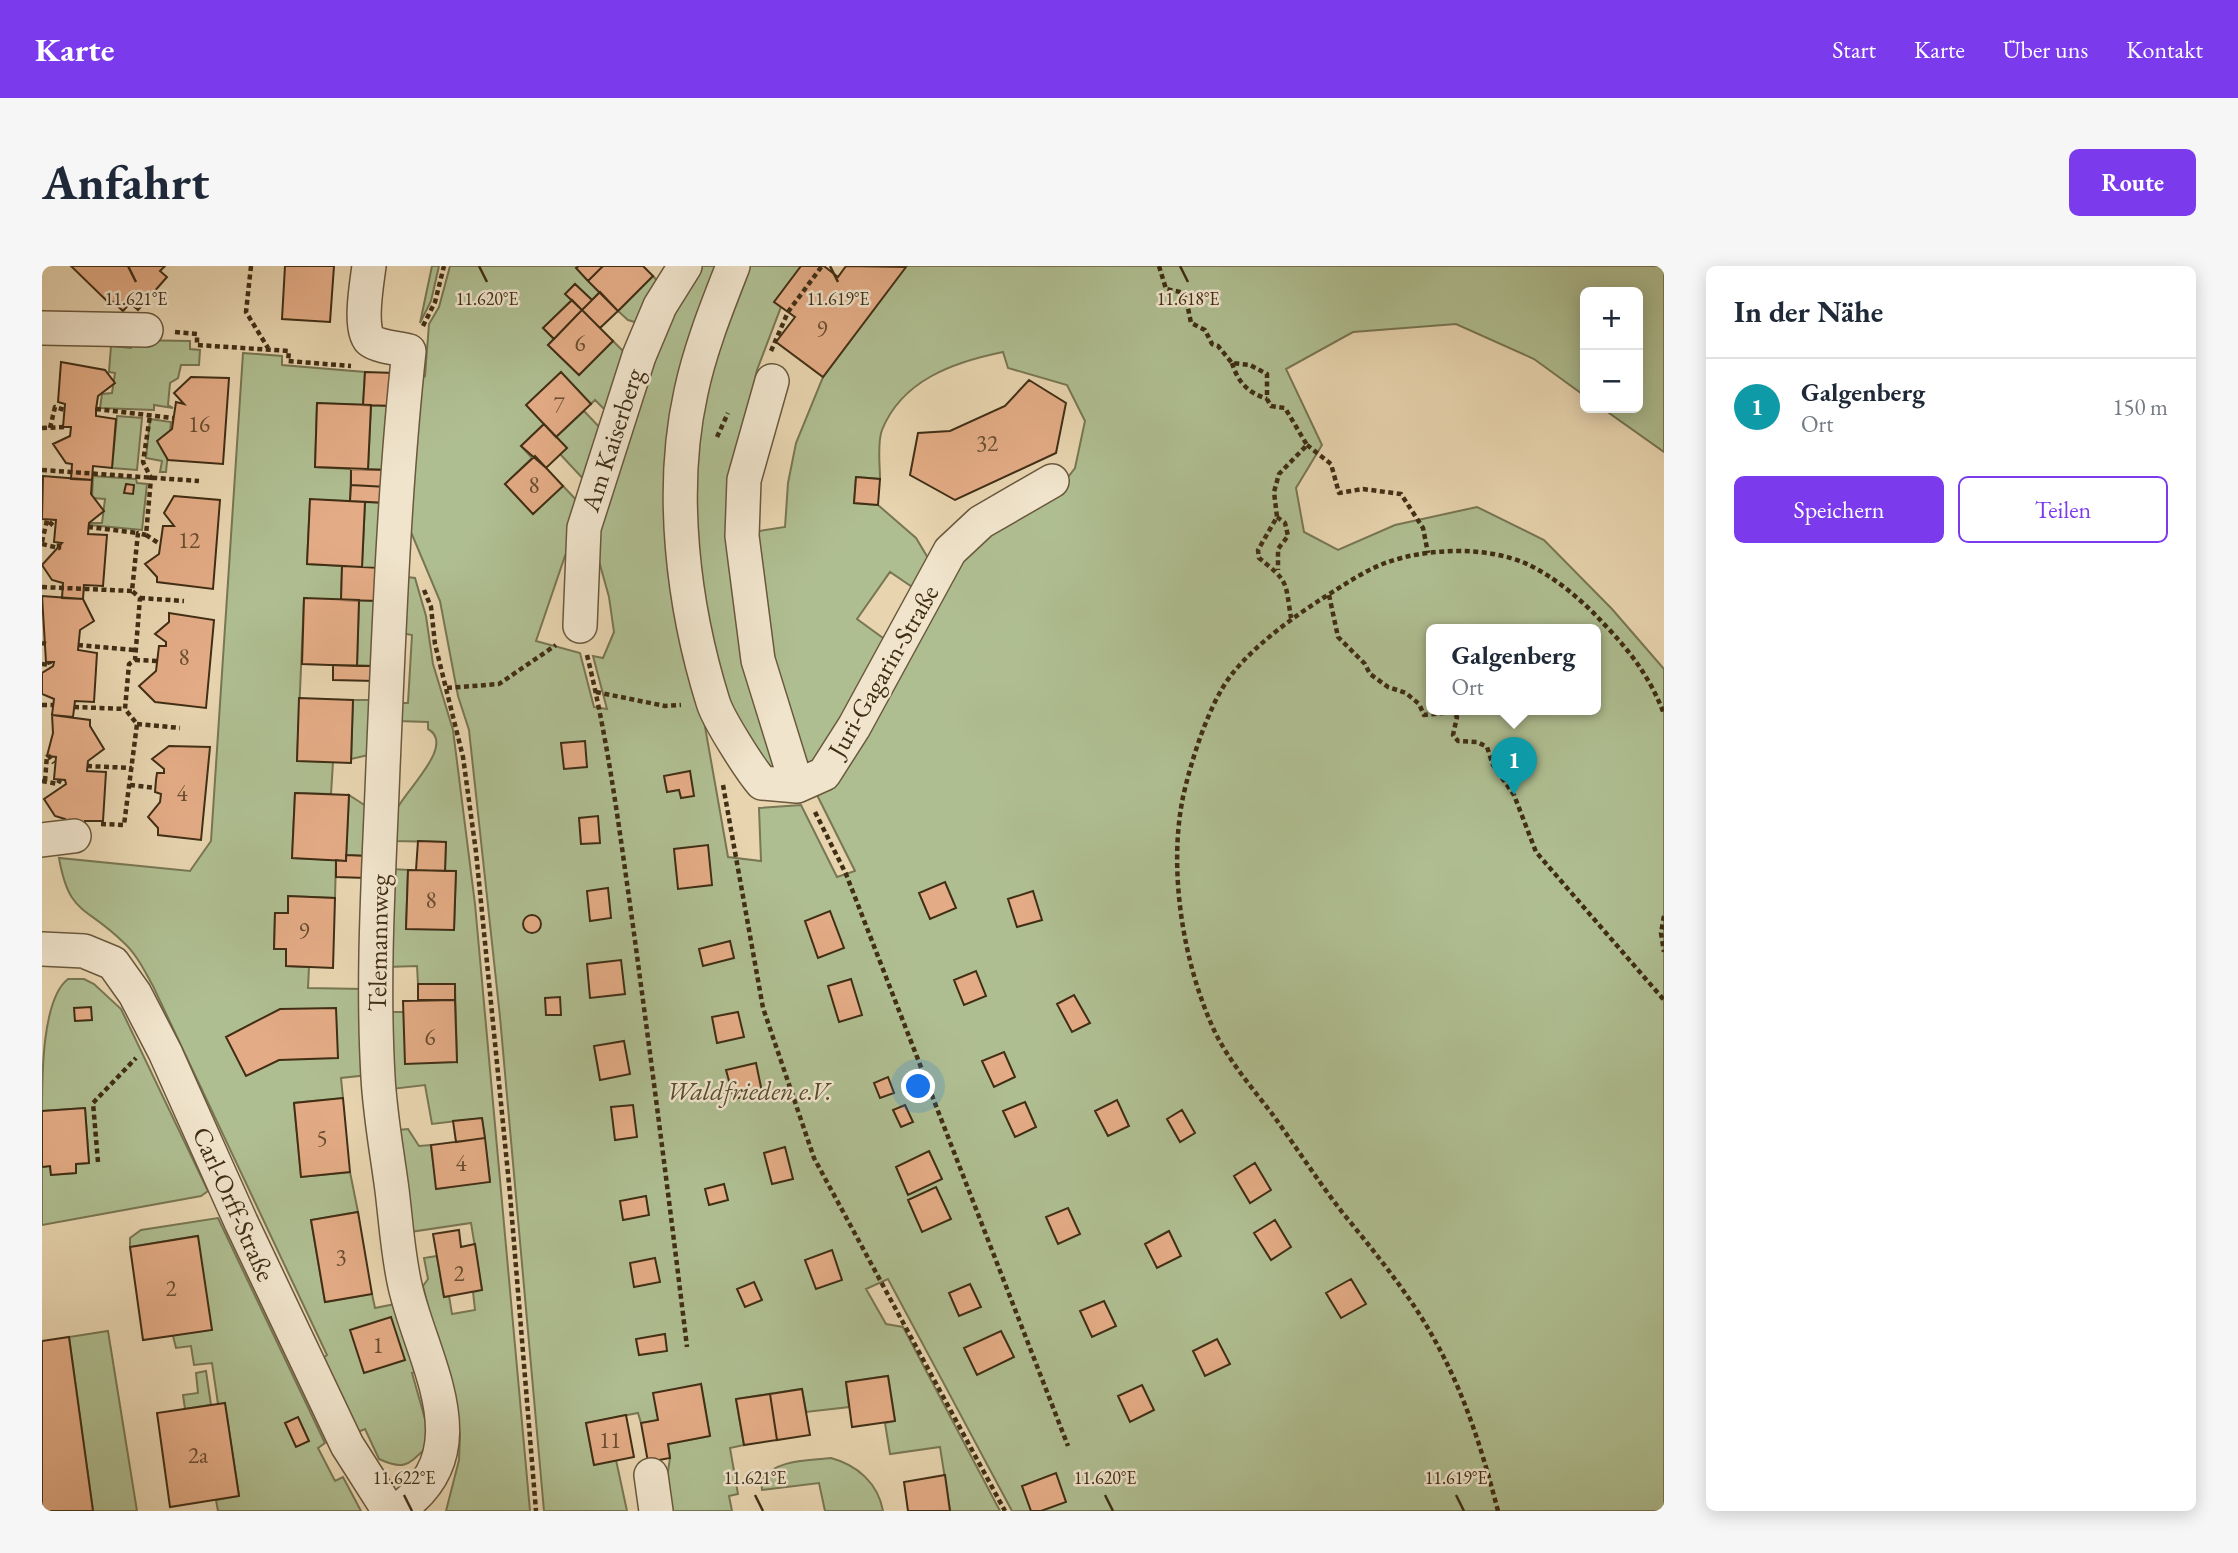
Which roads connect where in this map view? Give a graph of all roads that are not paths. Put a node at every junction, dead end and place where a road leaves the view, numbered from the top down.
1 (369, 266) edge
2 (685, 266) edge
3 (733, 266) edge
4 (42, 328) edge
5 (146, 330) road end
6 (107, 352) dead end
7 (768, 395) road end
8 (1052, 481) dead end
9 (580, 626) road end
10 (797, 786) junction
11 (74, 836) dead end
12 (42, 840) edge
13 (42, 948) edge
14 (651, 1475) dead end
15 (389, 1511) edge
16 (396, 1511) edge
17 (656, 1511) edge

1 - 16 street, Telemannweg
2 - 9 street, Am Kaiserberg
3 - 10 street
4 - 5 street
4 - 6 street
7 - 10 street
8 - 10 street, Juri-Gagarin-Straße
11 - 12 street
13 - 15 street, Carl-Orff-Straße
14 - 17 street

